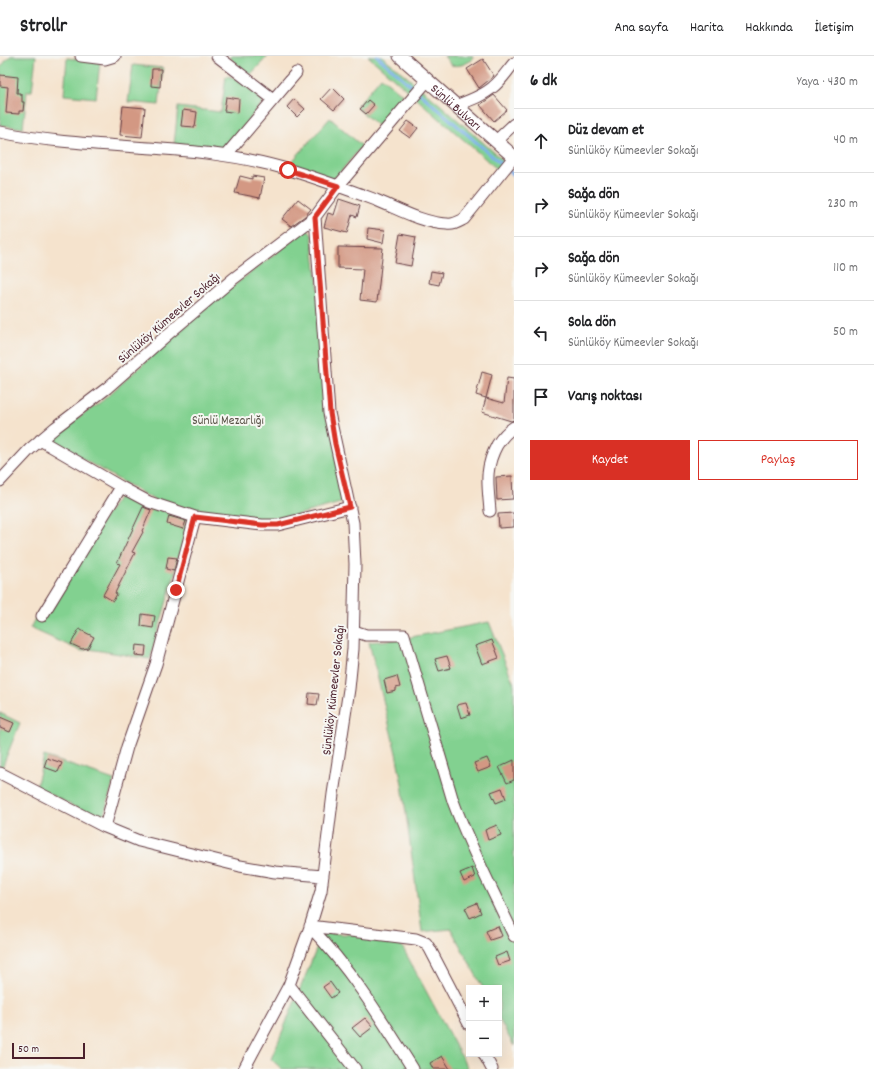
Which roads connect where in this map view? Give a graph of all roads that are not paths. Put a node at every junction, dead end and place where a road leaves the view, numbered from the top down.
1 (81, 56) edge
2 (115, 56) edge
3 (217, 56) edge
4 (400, 56) edge
5 (514, 63) edge
6 (296, 73) dead end
7 (427, 81) junction
8 (273, 99) junction
9 (455, 106) junction
10 (514, 124) edge
11 (0, 132) edge
12 (496, 141) junction
13 (226, 155) junction
14 (514, 157) edge
15 (338, 186) junction
16 (315, 217) junction
17 (514, 427) edge
18 (40, 440) junction
19 (0, 481) edge
20 (121, 487) junction
21 (350, 507) junction
22 (490, 510) dead end
23 (195, 517) junction
24 (42, 616) dead end
25 (354, 631) junction
26 (0, 772) edge
27 (105, 827) junction
28 (323, 876) junction
29 (310, 927) junction
30 (514, 936) edge
31 (289, 985) junction
32 (467, 1021) edge
33 (486, 1057) edge
34 (244, 1069) edge
35 (355, 1069) edge
36 (413, 1069) edge
37 (492, 1069) edge

1 - 2 street
3 - 8 street
4 - 7 main road, Sünlü Bulvarı
5 - 9 street
6 - 8 street
7 - 9 main road, Sünlü Bulvarı
7 - 15 street, Sünlüköy Kümeevler Sokağı
8 - 13 street
9 - 12 main road, Sünlü Bulvarı
10 - 12 street
11 - 13 street
12 - 14 main road, Sünlü Bulvarı
13 - 15 street
14 - 15 street
15 - 16 street, Sünlüköy Kümeevler Sokağı
16 - 18 street, Sünlüköy Kümeevler Sokağı
16 - 21 street, Sünlüköy Kümeevler Sokağı
17 - 22 street
18 - 19 street, Sünlüköy Kümeevler Sokağı
18 - 20 street
20 - 23 street
20 - 24 street
21 - 23 street
21 - 25 street, Sünlüköy Kümeevler Sokağı
23 - 27 street
25 - 28 street, Sünlüköy Kümeevler Sokağı
25 - 30 street
26 - 27 street
27 - 28 street
28 - 29 street, Sünlüköy Kümeevler Sokağı
29 - 31 street, Sünlüköy Kümeevler Sokağı
29 - 32 street
29 - 36 street
31 - 34 street, Sünlüköy Kümeevler Sokağı
31 - 35 street
33 - 37 street

